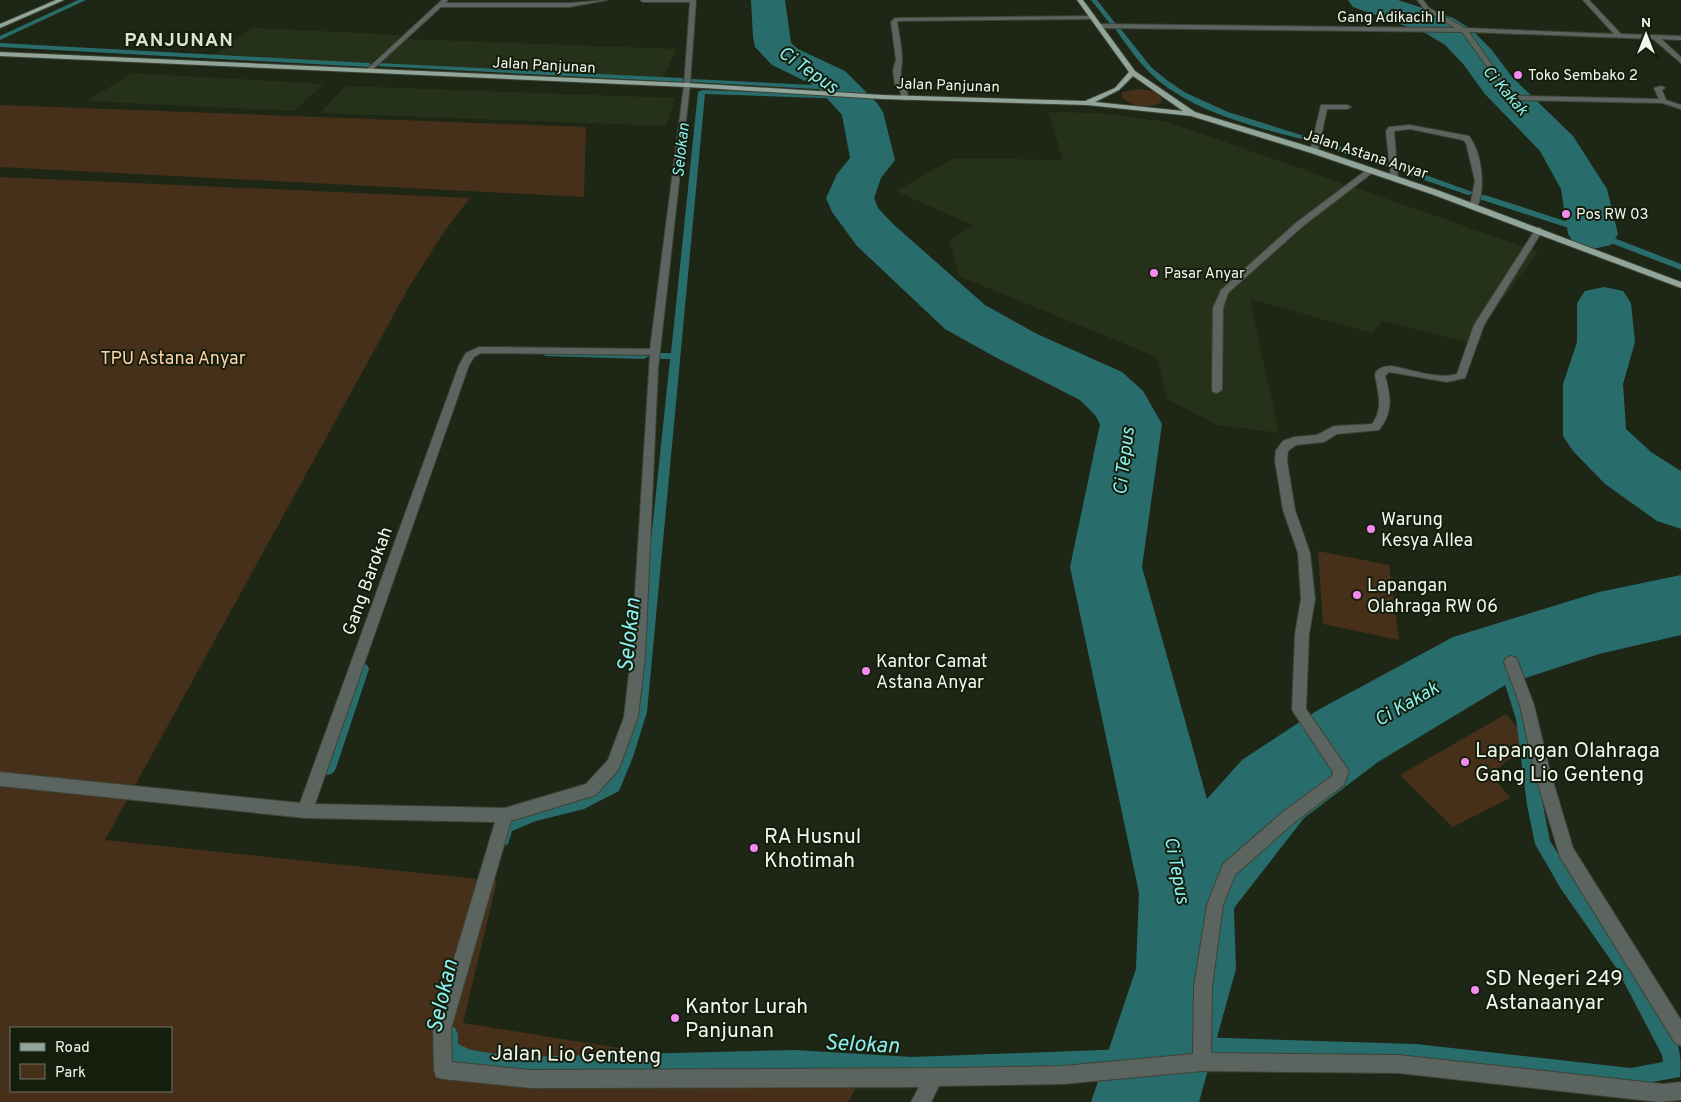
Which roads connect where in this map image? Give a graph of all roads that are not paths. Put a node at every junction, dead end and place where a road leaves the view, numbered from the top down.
1 (61, 0) edge
2 (605, 0) edge
3 (643, 0) edge
4 (693, 0) edge
5 (1080, 0) edge
6 (1420, 0) edge
7 (1586, 0) edge
8 (443, 2) edge
9 (1094, 18) junction
10 (0, 26) edge
11 (1100, 26) junction
12 (1464, 30) junction
13 (1620, 36) junction
14 (1656, 38) junction
15 (1681, 38) edge
16 (0, 54) edge
17 (1681, 60) edge
18 (368, 70) junction
19 (1133, 72) junction
20 (687, 85) junction
21 (1661, 88) dead end
22 (905, 98) junction
23 (1663, 102) junction
24 (1087, 103) junction
25 (1347, 107) dead end
26 (1681, 107) edge
27 (1192, 114) junction
28 (1314, 151) junction
29 (1372, 170) junction
30 (1394, 178) junction
31 (1474, 206) junction
32 (1539, 230) junction
33 (1681, 285) edge
34 (655, 352) junction
35 (1217, 390) dead end
36 (1511, 662) dead end
37 (0, 779) edge
38 (305, 811) junction
39 (505, 815) junction
40 (1680, 1035) edge
41 (1206, 1062) junction
42 (934, 1077) junction
43 (1681, 1091) edge
44 (921, 1102) edge

1 - 10 main road
2 - 8 street
3 - 4 street
4 - 20 street
5 - 9 main road, Jalan Astana Anyar
6 - 12 street
7 - 13 street
8 - 18 street
9 - 11 main road, Jalan Astana Anyar
9 - 22 street
11 - 12 street, Gang Adikacih II
11 - 19 main road, Jalan Astana Anyar
12 - 13 street, Gang Adikacih II
12 - 23 street
13 - 14 street, Gang Adikacih II
14 - 15 street, Gang Adikacih II
14 - 17 street
16 - 18 main road, Jalan Panjunan
18 - 20 main road, Jalan Panjunan
19 - 24 main road, Jalan Panjunan
19 - 27 main road, Jalan Astana Anyar
20 - 22 main road, Jalan Panjunan
20 - 34 street
21 - 23 street
22 - 24 main road, Jalan Panjunan
23 - 26 street
24 - 27 main road, Jalan Panjunan
25 - 28 street
27 - 28 main road, Jalan Astana Anyar
28 - 29 main road, Jalan Astana Anyar
29 - 30 main road, Jalan Astana Anyar
29 - 35 street
30 - 31 main road, Jalan Astana Anyar
30 - 31 street
31 - 32 main road, Jalan Astana Anyar
32 - 33 main road, Jalan Astana Anyar
32 - 41 street
34 - 38 street, Gang Barokah
34 - 39 street
36 - 40 street
37 - 38 street
38 - 39 street
39 - 42 street, Jalan Lio Genteng
41 - 42 street, Jalan Lio Genteng
41 - 43 street
42 - 44 street

